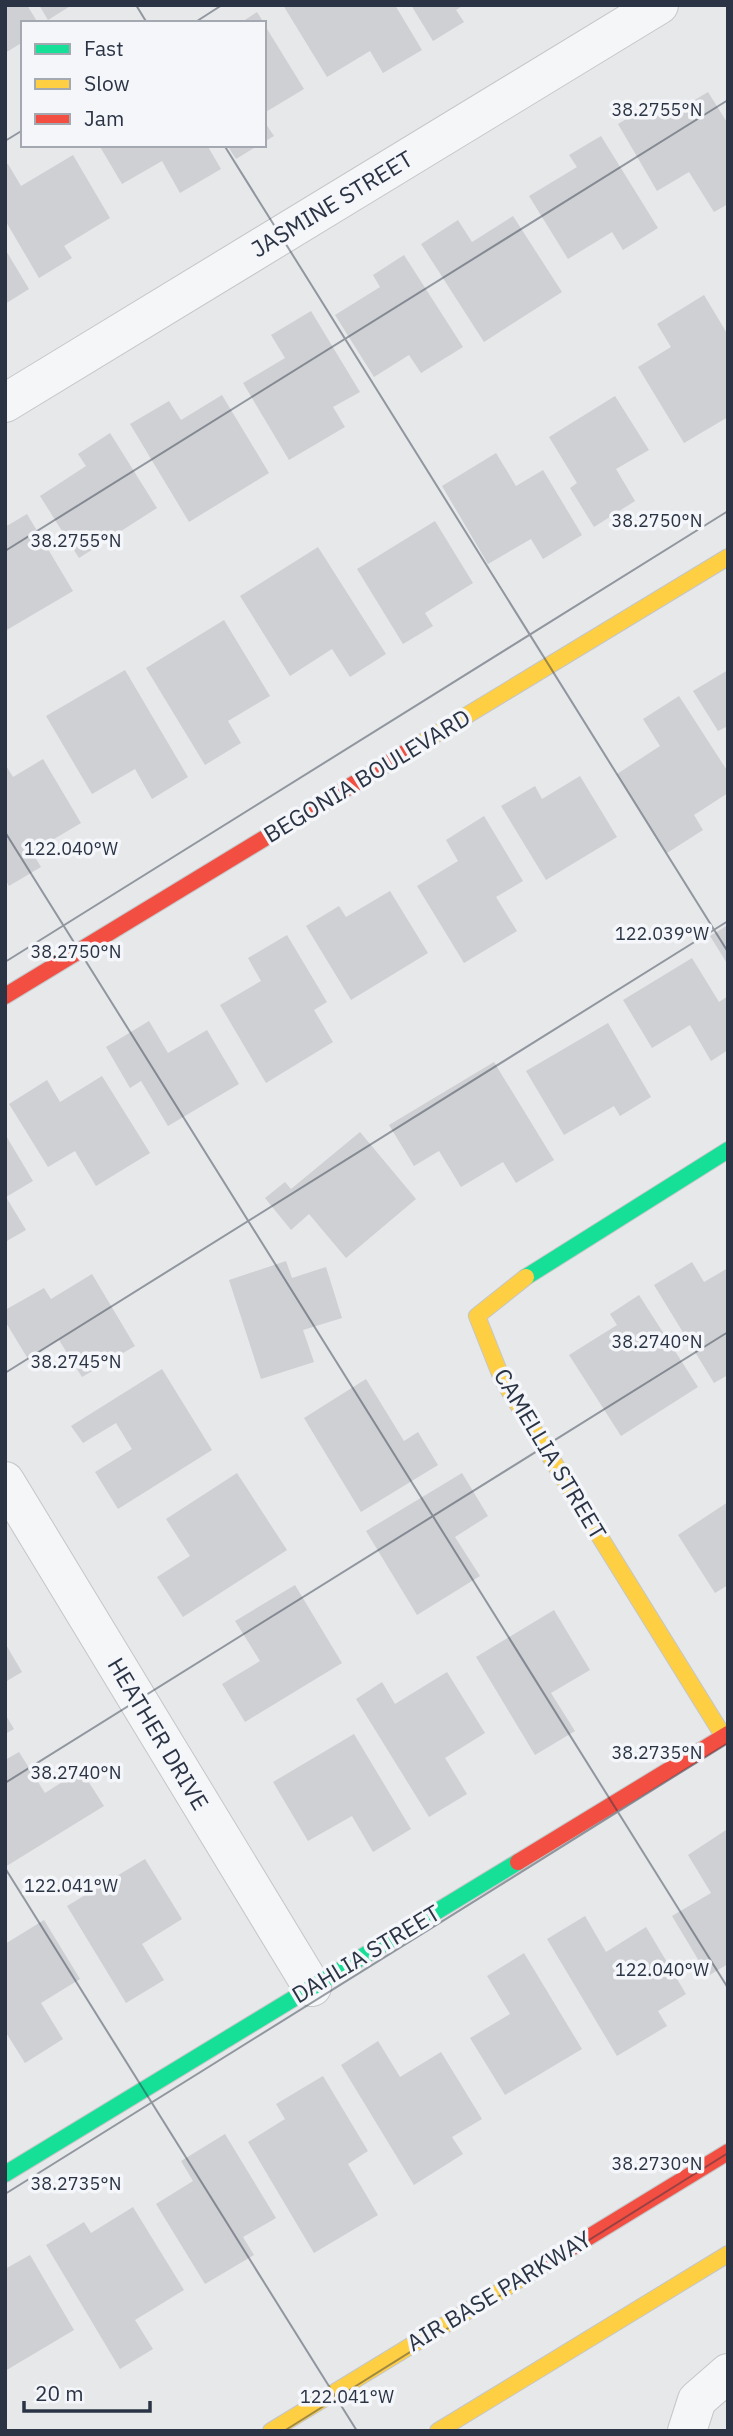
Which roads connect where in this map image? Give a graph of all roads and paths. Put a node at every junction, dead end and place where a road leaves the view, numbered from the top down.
1 (659, 5) edge
2 (5, 403) edge
3 (728, 557) edge
4 (5, 996) edge
5 (728, 1150) edge
6 (5, 1481) edge
7 (726, 1735) edge
8 (312, 1987) junction
9 (728, 2152) edge
10 (5, 2174) edge
11 (728, 2254) edge
12 (728, 2372) edge
13 (271, 2431) edge
14 (438, 2431) edge
15 (687, 2431) edge

1 - 2 street, JASMINE STREET
3 - 4 street, BEGONIA BOULEVARD
5 - 7 street, CAMELLIA STREET
6 - 8 street, HEATHER DRIVE
7 - 8 street, DAHLIA STREET
8 - 10 street, DAHLIA STREET
9 - 13 street, AIR BASE PARKWAY
11 - 14 street
12 - 15 street

